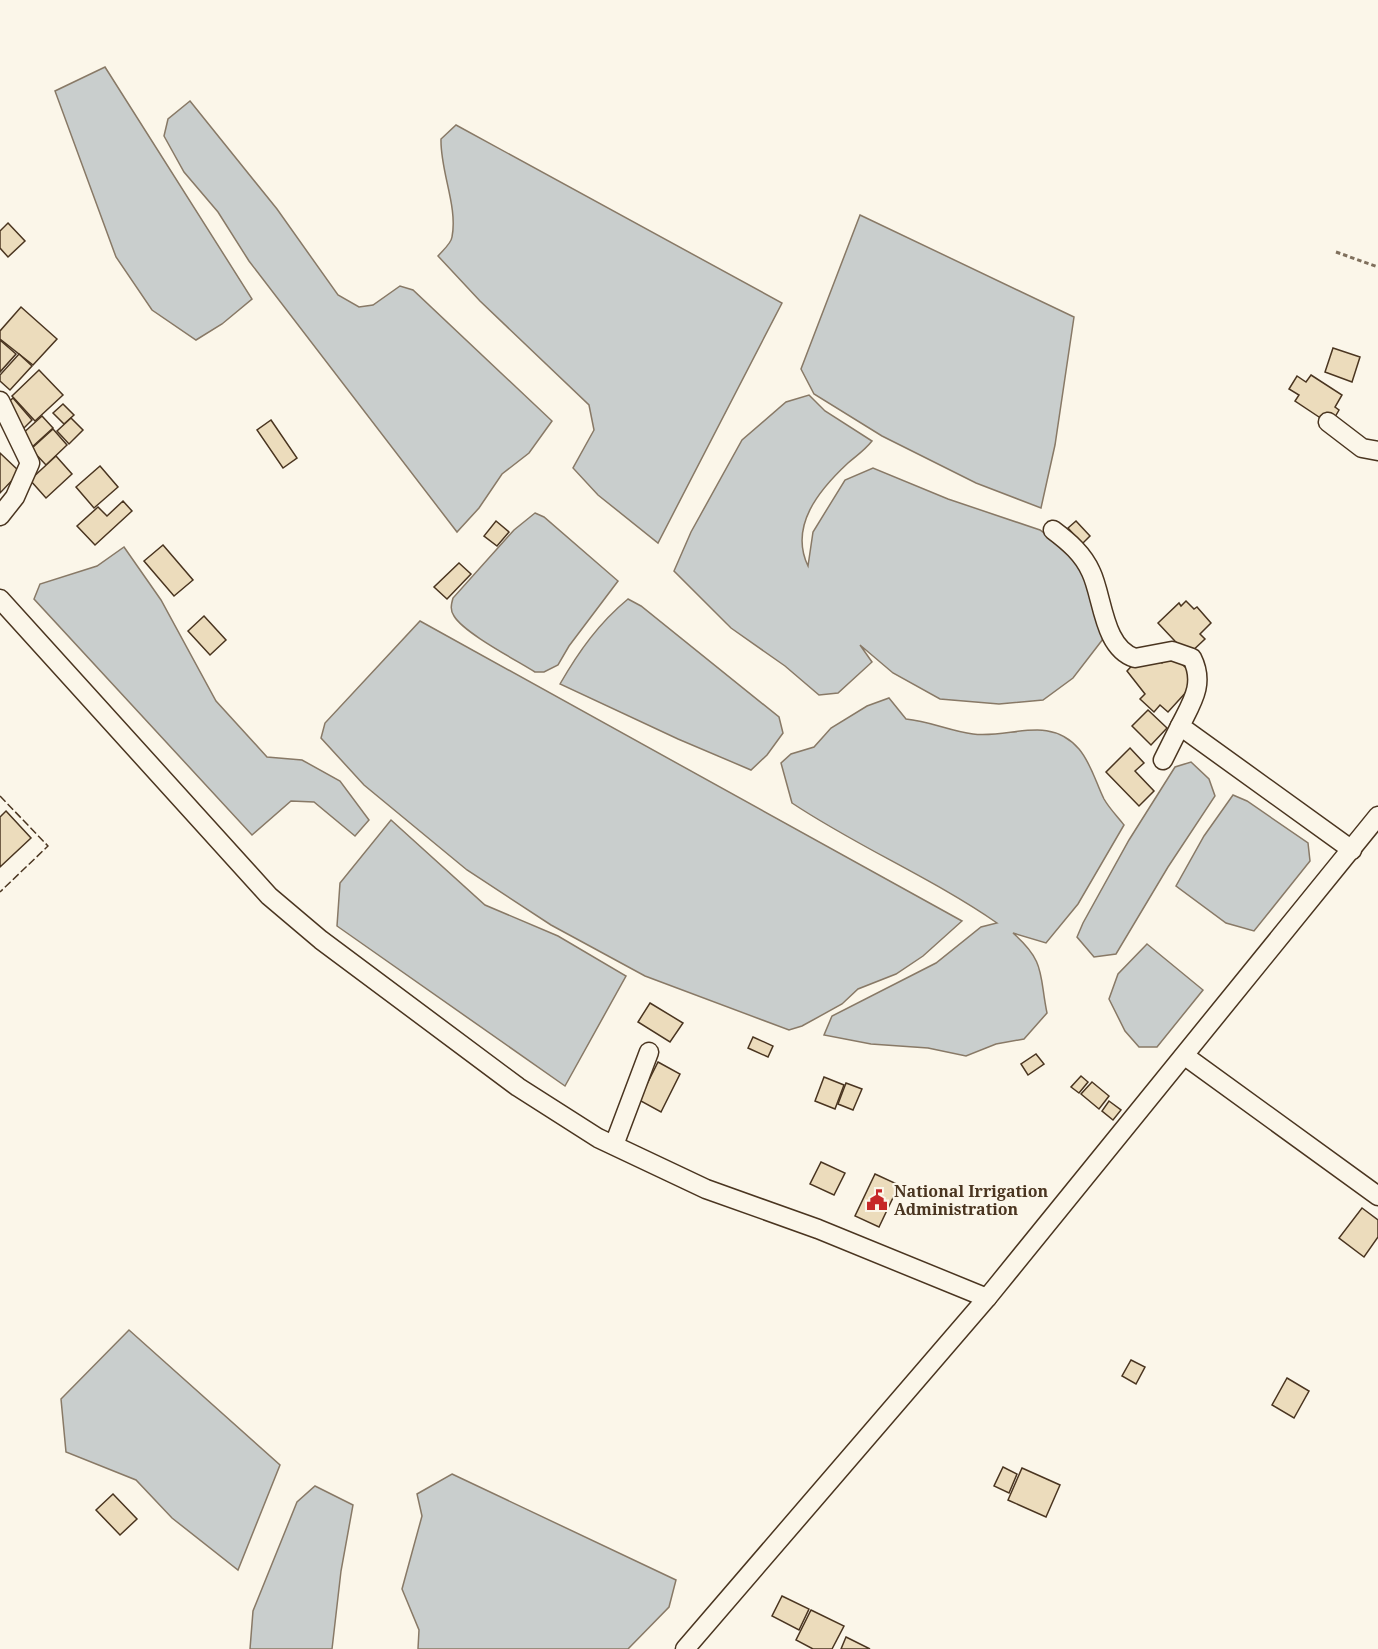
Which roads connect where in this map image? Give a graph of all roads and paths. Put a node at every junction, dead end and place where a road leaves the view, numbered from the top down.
1 (1336, 252) dead end
2 (1378, 267) edge
3 (0, 401) edge
4 (1328, 422) dead end
5 (1378, 451) edge
6 (0, 516) edge
7 (1053, 530) dead end
8 (0, 599) edge
9 (1180, 726) junction
10 (1163, 760) dead end
11 (1378, 816) edge
12 (1352, 850) junction
13 (649, 1052) dead end
14 (1185, 1056) junction
15 (614, 1145) junction
16 (1378, 1196) edge
17 (987, 1298) junction
18 (685, 1649) edge

1 - 2 path
3 - 6 street
4 - 5 street
7 - 9 street
8 - 15 street
9 - 10 street
9 - 12 street
11 - 12 street
12 - 14 street
13 - 15 street
14 - 16 street
14 - 17 street
15 - 17 street
17 - 18 street

